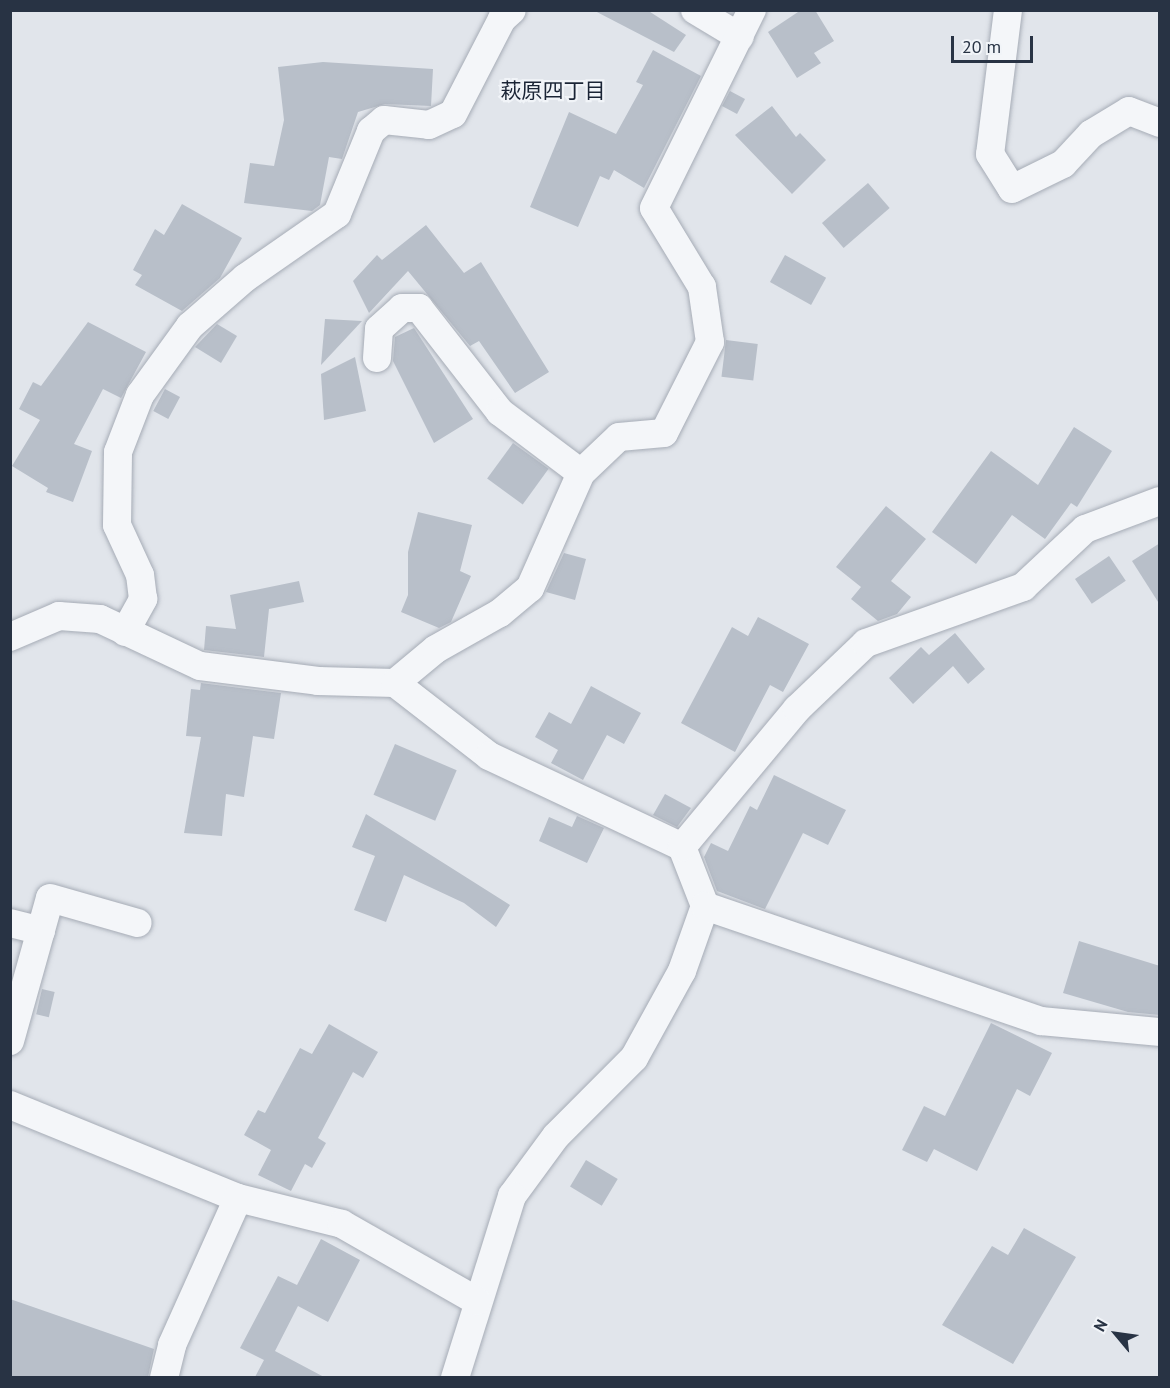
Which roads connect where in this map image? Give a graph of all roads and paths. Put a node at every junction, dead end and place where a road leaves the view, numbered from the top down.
1 (512, 10) edge
2 (695, 10) edge
3 (752, 10) edge
4 (1008, 10) edge
5 (740, 37) junction
6 (1160, 123) edge
7 (377, 358) dead end
8 (580, 473) junction
9 (1160, 501) edge
10 (125, 632) junction
11 (10, 637) edge
12 (396, 683) junction
13 (682, 846) junction
14 (705, 906) junction
15 (10, 923) edge
16 (138, 923) dead end
17 (41, 931) junction
18 (1160, 1032) edge
19 (10, 1041) edge
20 (10, 1105) edge
21 (238, 1198) junction
22 (477, 1301) junction
23 (164, 1377) edge
24 (454, 1377) edge

1 - 10 street
2 - 5 street
3 - 5 street
4 - 6 street
5 - 8 street
7 - 8 street
8 - 12 street
9 - 13 street
10 - 11 street
10 - 12 street
12 - 13 street
13 - 14 street
14 - 18 street
14 - 22 street
15 - 17 street
16 - 17 street
17 - 19 street
20 - 21 street
21 - 22 street
21 - 23 street
22 - 24 street

